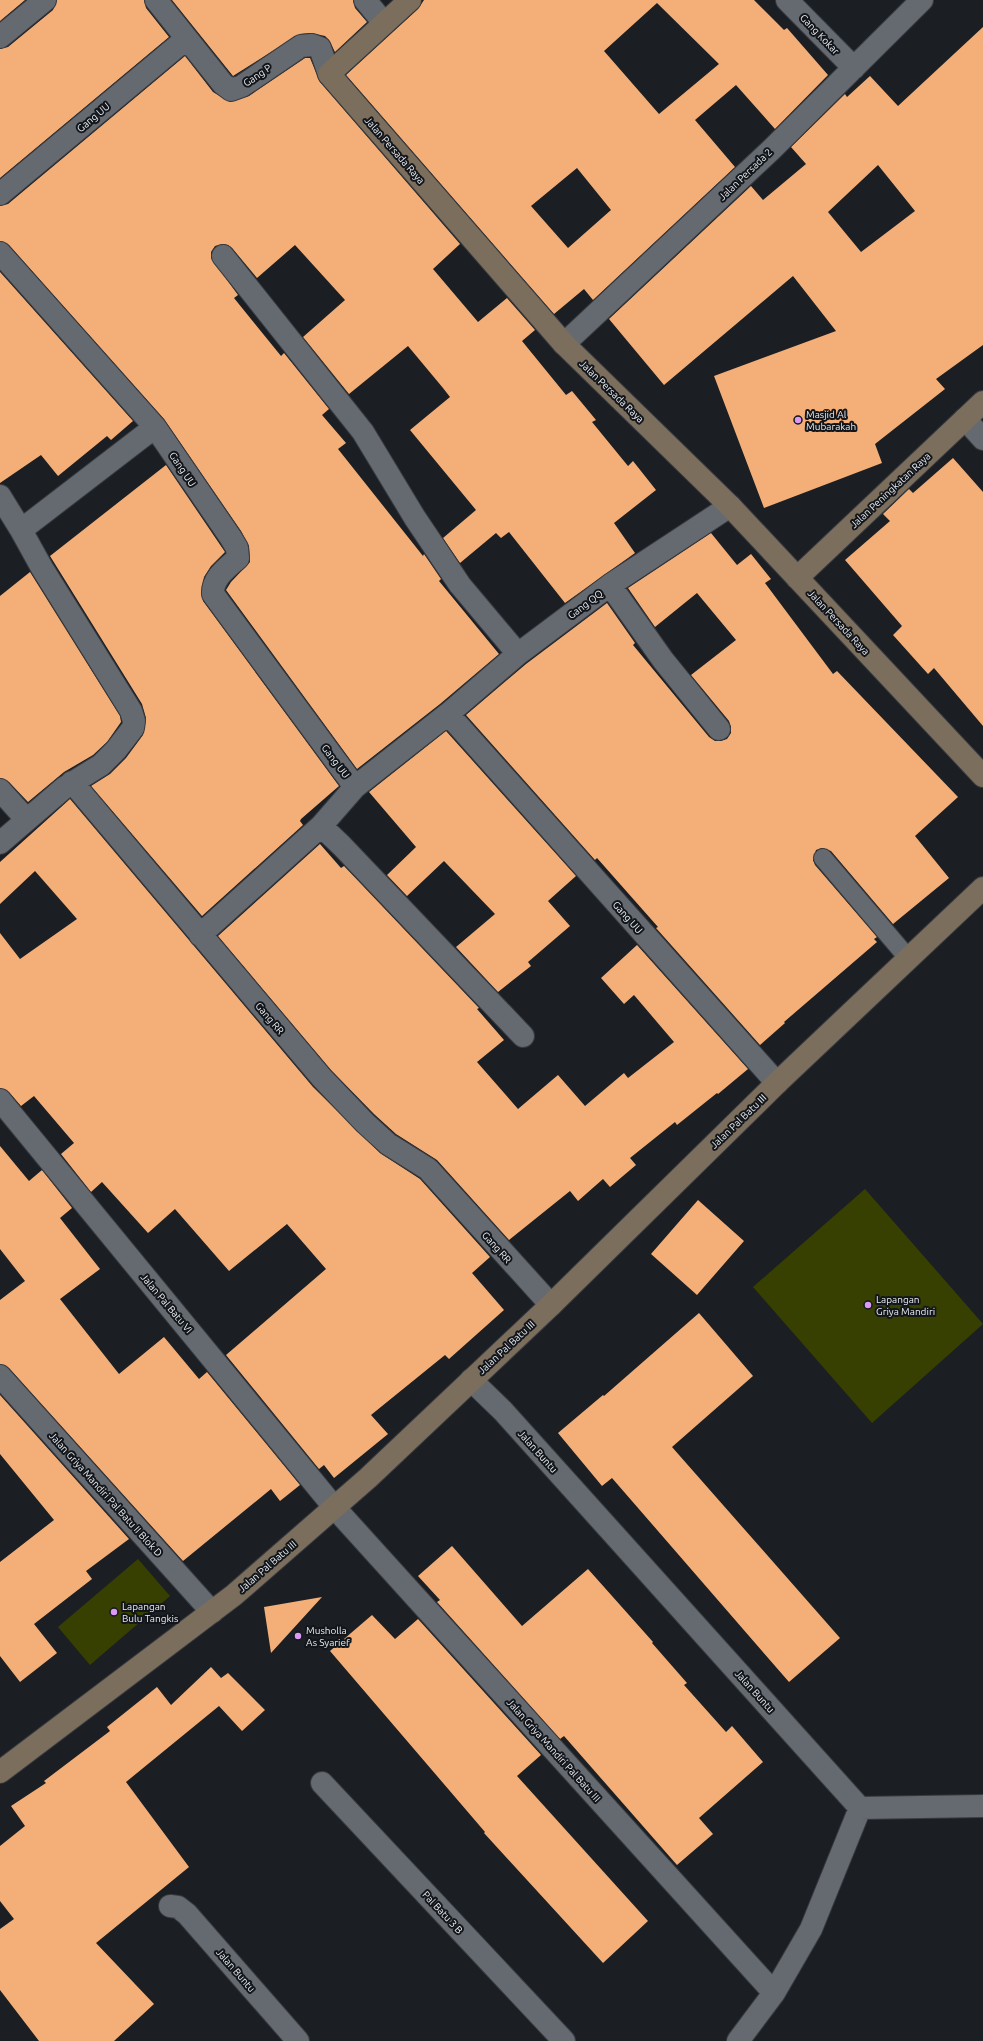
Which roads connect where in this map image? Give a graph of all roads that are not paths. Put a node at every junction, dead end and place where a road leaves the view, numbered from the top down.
1 (45, 0) edge
2 (156, 0) edge
3 (365, 0) edge
4 (410, 0) edge
5 (787, 0) edge
6 (922, 0) edge
7 (384, 23) junction
8 (0, 37) edge
9 (186, 39) junction
10 (854, 68) junction
11 (329, 74) junction
12 (0, 194) edge
13 (0, 253) edge
14 (223, 256) dead end
15 (564, 344) junction
16 (983, 402) edge
17 (965, 419) junction
18 (155, 427) junction
19 (983, 439) edge
20 (0, 496) edge
21 (730, 506) junction
22 (21, 530) junction
23 (797, 578) junction
24 (610, 585) junction
25 (518, 654) junction
26 (448, 714) junction
27 (719, 728) dead end
28 (983, 776) edge
29 (72, 782) junction
30 (355, 787) junction
31 (0, 790) edge
32 (26, 820) junction
33 (321, 826) junction
34 (0, 843) edge
35 (823, 858) dead end
36 (983, 888) edge
37 (200, 935) junction
38 (908, 958) junction
39 (523, 1036) dead end
40 (777, 1083) junction
41 (0, 1100) edge
42 (551, 1305) junction
43 (0, 1376) edge
44 (471, 1380) junction
45 (334, 1507) junction
46 (212, 1612) junction
47 (0, 1772) edge
48 (322, 1784) dead end
49 (983, 1806) edge
50 (860, 1808) junction
51 (170, 1906) dead end
52 (774, 1993) junction
53 (298, 2041) edge
54 (564, 2041) edge
55 (738, 2041) edge

1 - 8 street
2 - 9 street, Gang P
3 - 7 street
4 - 7 street
5 - 10 street, Gang Kokar
6 - 10 street, Jalan Persada 2
7 - 11 street
9 - 11 street, Gang P
9 - 12 street, Gang UU
10 - 15 street, Jalan Persada 2
11 - 15 street, Jalan Persada Raya
13 - 18 street, Gang UU
14 - 25 street
15 - 21 street, Jalan Persada Raya
16 - 17 street, Jalan Peningkatan Raya
17 - 19 street
17 - 23 street, Jalan Peningkatan Raya
18 - 22 street
18 - 30 street, Gang UU
20 - 22 street
21 - 23 street, Jalan Persada Raya
21 - 24 street, Gang QQ
22 - 29 street
23 - 28 street, Jalan Persada Raya
24 - 25 street, Gang QQ
24 - 27 street
25 - 26 street, Gang QQ
26 - 30 street, Gang UU
26 - 40 street, Gang UU
29 - 32 street
29 - 37 street, Gang RR
30 - 33 street
31 - 32 street
32 - 34 street
33 - 37 street
33 - 39 street
35 - 38 lane
36 - 38 street, Jalan Pal Batu III
37 - 42 street, Gang RR
38 - 40 street, Jalan Pal Batu III
40 - 42 street, Jalan Pal Batu III
41 - 45 street, Jalan Pal Batu VI
42 - 44 street, Jalan Pal Batu III
43 - 46 street, Jalan Griya Mandiri Pal Batu II Blok D
44 - 45 street, Jalan Pal Batu III
44 - 50 street, Jalan Buntu
45 - 46 street, Jalan Pal Batu III
45 - 52 street, Jalan Griya Mandiri Pal Batu III
46 - 47 street, Jalan Pal Batu III
48 - 54 street, Pal Batu 3 B
49 - 50 street
50 - 52 street
51 - 53 street, Jalan Buntu
52 - 55 street

